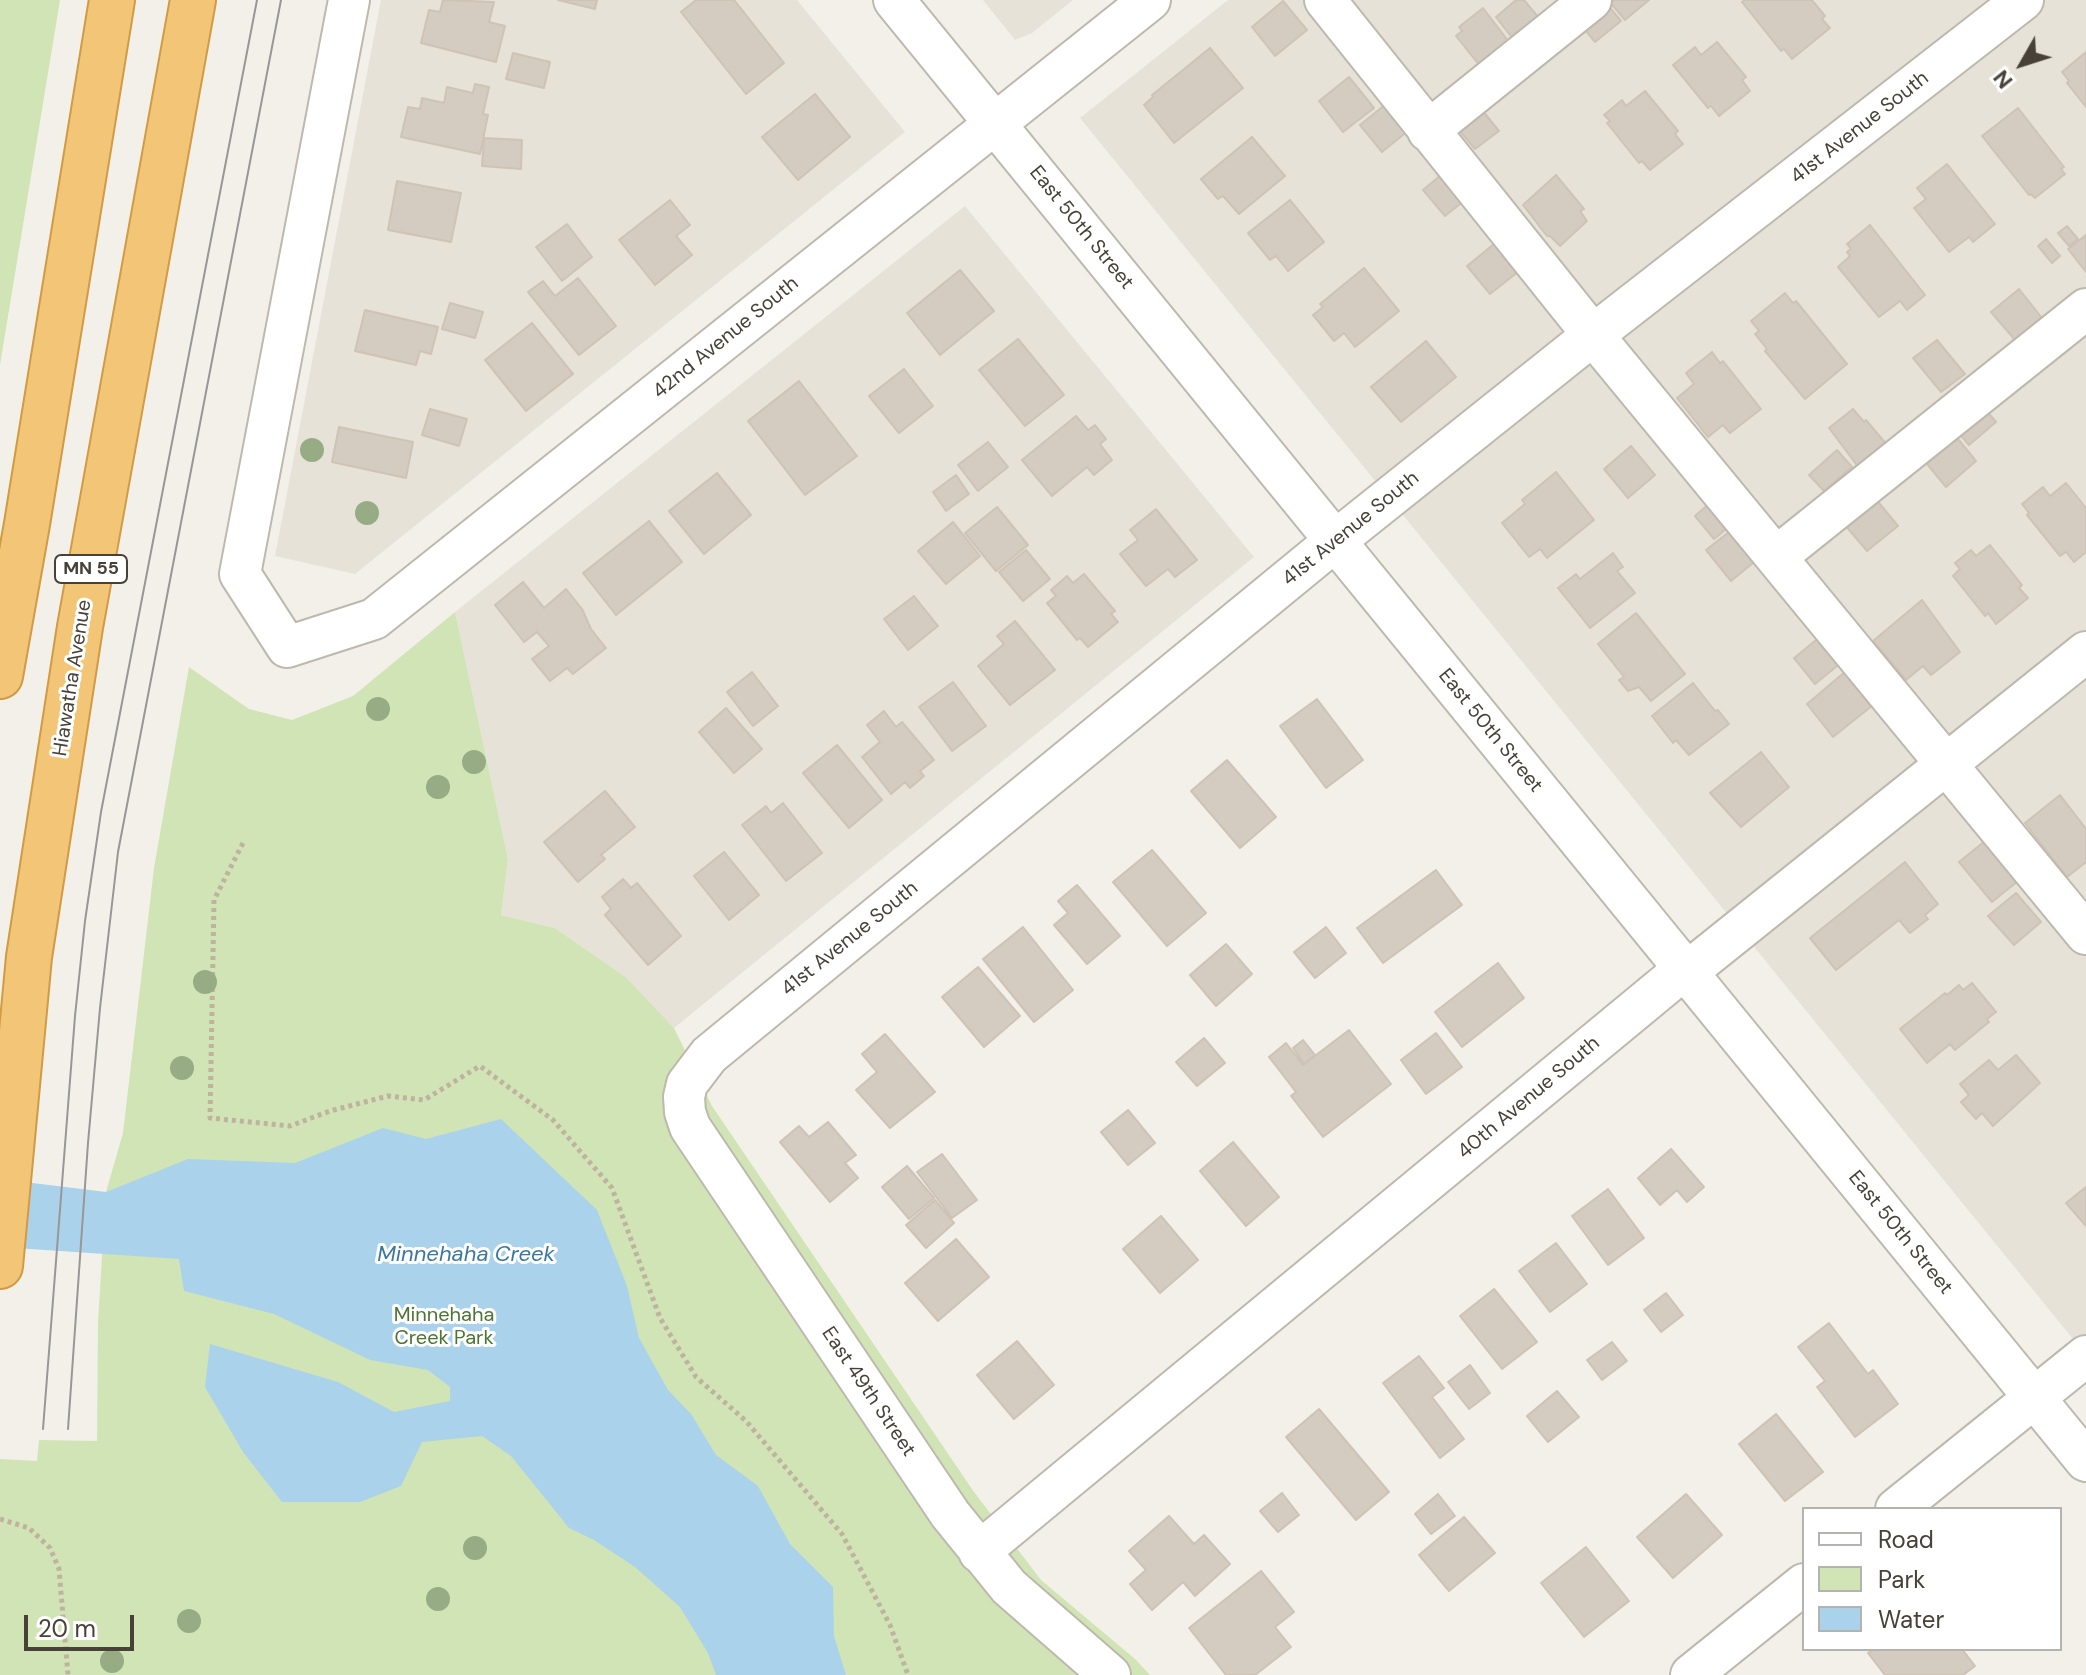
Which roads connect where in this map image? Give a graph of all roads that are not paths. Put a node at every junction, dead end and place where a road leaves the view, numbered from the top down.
1 (112, 0) edge
2 (193, 0) edge
3 (349, 0) edge
4 (894, 0) edge
5 (1150, 0) edge
6 (1325, 0) edge
7 (1591, 0) edge
8 (2023, 0) edge
9 (996, 124) junction
10 (1428, 131) junction
11 (2086, 309) edge
12 (1593, 335) junction
13 (1335, 541) junction
14 (1776, 557) junction
15 (2086, 652) edge
16 (0, 676) edge
17 (1947, 764) junction
18 (2086, 934) edge
19 (1687, 972) junction
20 (693, 1074) joint
21 (0, 1266) edge
22 (2086, 1356) edge
23 (2034, 1397) junction
24 (2086, 1461) edge
25 (1898, 1507) edge
26 (979, 1552) junction
27 (1802, 1586) edge
28 (1110, 1675) edge
29 (1691, 1675) edge

1 - 16 highway
2 - 21 highway, Hiawatha Avenue / MN 55
3 - 9 street, 42nd Avenue South
4 - 9 street, East 50th Street
5 - 9 street, 42nd Avenue South
6 - 10 street
7 - 10 street
8 - 12 street, 41st Avenue South
9 - 13 street, East 50th Street
10 - 12 street
11 - 14 street
12 - 13 street, 41st Avenue South
12 - 14 street
13 - 19 street, East 50th Street
13 - 20 street, 41st Avenue South
14 - 17 street
15 - 17 street, 40th Avenue South
17 - 18 street
17 - 19 street, 40th Avenue South
19 - 23 street, East 50th Street
19 - 26 street, 40th Avenue South
20 - 26 street, East 49th Street
22 - 23 street
23 - 24 street, East 50th Street
23 - 25 street
26 - 28 street, East 49th Street
27 - 29 street

